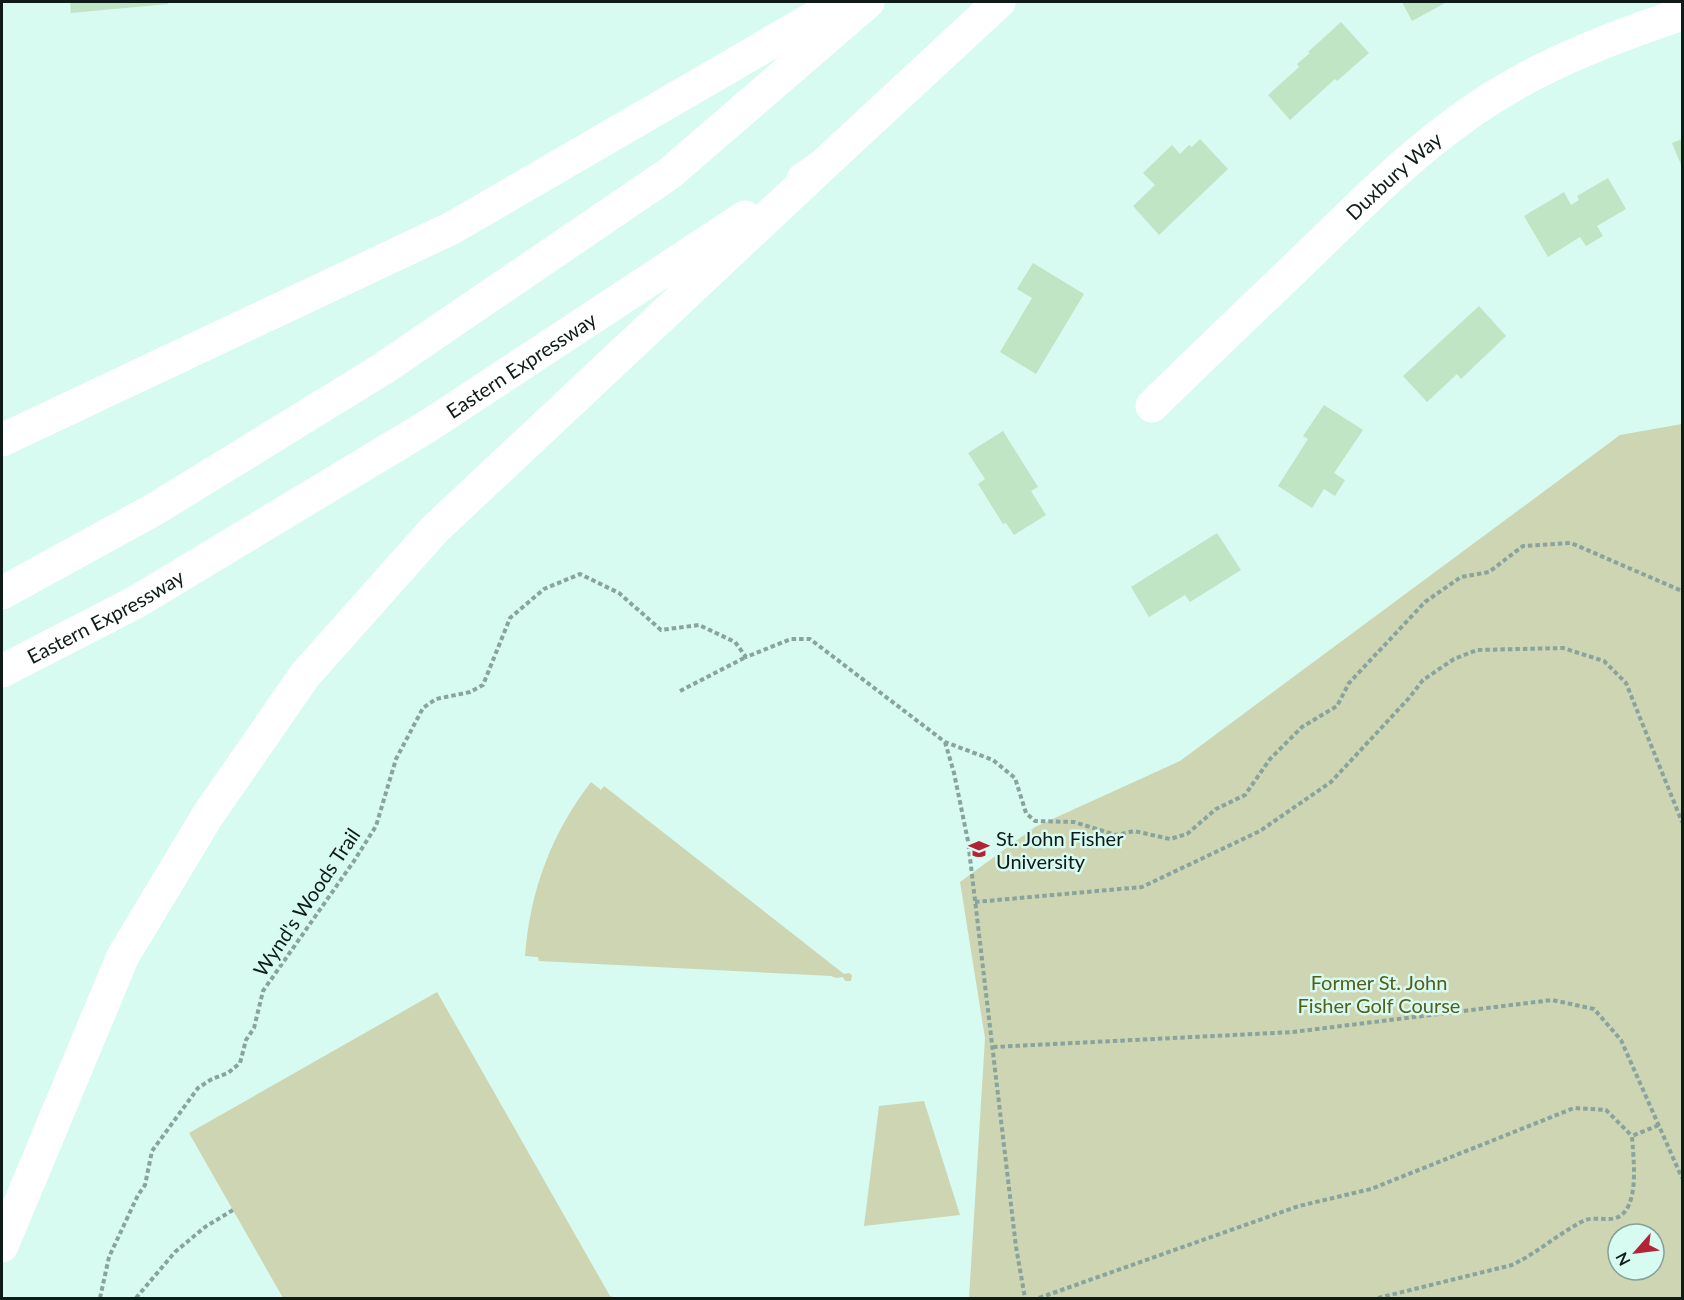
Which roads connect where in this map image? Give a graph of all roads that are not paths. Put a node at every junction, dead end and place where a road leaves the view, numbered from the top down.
1 (841, 2) edge
2 (868, 2) edge
3 (999, 2) edge
4 (1683, 14) edge
5 (820, 167) junction
6 (1152, 406) dead end
7 (2, 440) edge
8 (2, 594) edge
9 (2, 671) edge
10 (2, 1246) edge

1 - 7 main road
2 - 8 main road
3 - 5 main road, Eastern Expressway
4 - 6 main road, Duxbury Way
5 - 9 main road, Eastern Expressway
5 - 10 main road

